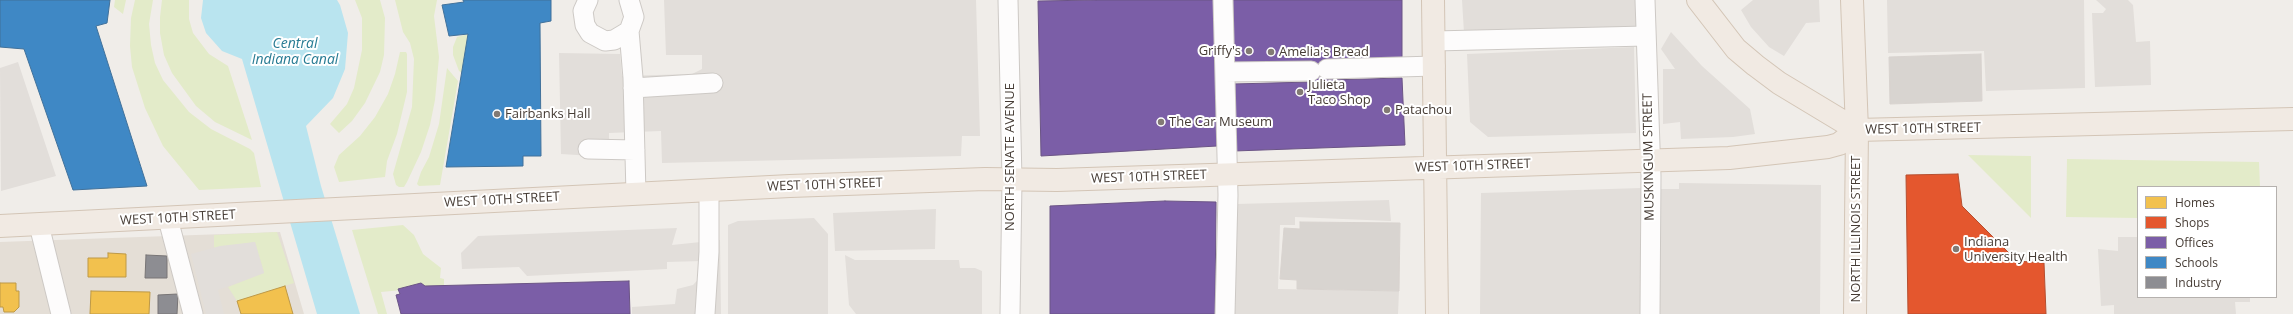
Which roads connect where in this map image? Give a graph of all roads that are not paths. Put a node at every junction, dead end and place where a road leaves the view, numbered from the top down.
1 (588, 0) edge
2 (629, 0) edge
3 (1008, 0) edge
4 (1223, 0) edge
5 (1433, 0) edge
6 (1645, 0) edge
7 (1698, 0) edge
8 (1852, 0) edge
9 (629, 31) junction
10 (1646, 36) junction
11 (1434, 41) junction
12 (1434, 66) junction
13 (1224, 72) junction
14 (713, 79) dead end
15 (633, 83) junction
16 (2293, 119) edge
17 (1857, 130) junction
18 (588, 150) dead end
19 (635, 150) junction
20 (1650, 160) junction
21 (1436, 167) junction
22 (1227, 174) junction
23 (1012, 180) junction
24 (709, 190) junction
25 (636, 194) junction
26 (168, 218) junction
27 (39, 225) junction
28 (0, 226) edge
29 (62, 314) edge
30 (193, 314) edge
31 (705, 314) edge
32 (1010, 314) edge
33 (1225, 314) edge
34 (1437, 314) edge
35 (1650, 314) edge
36 (1855, 314) edge

1 - 9 street
2 - 9 street
3 - 23 street, NORTH SENATE AVENUE
4 - 13 street
5 - 11 main road
6 - 10 street, MUSKINGUM STREET
7 - 17 main road
8 - 17 main road, NORTH ILLINOIS STREET
9 - 15 street
10 - 11 street
10 - 20 street, MUSKINGUM STREET
11 - 12 main road
12 - 13 street
12 - 21 main road
13 - 22 street
14 - 15 street
15 - 19 street
16 - 17 main road, WEST 10TH STREET
17 - 20 main road, WEST 10TH STREET
17 - 36 main road, NORTH ILLINOIS STREET
18 - 19 street
19 - 25 street
20 - 21 main road, WEST 10TH STREET
20 - 35 street, MUSKINGUM STREET
21 - 22 main road, WEST 10TH STREET
21 - 34 main road
22 - 23 main road, WEST 10TH STREET
22 - 33 street
23 - 24 main road, WEST 10TH STREET
23 - 32 street, NORTH SENATE AVENUE
24 - 25 main road, WEST 10TH STREET
24 - 31 street
25 - 26 main road, WEST 10TH STREET
26 - 27 main road, WEST 10TH STREET
26 - 30 street
27 - 28 main road, WEST 10TH STREET
27 - 29 street

